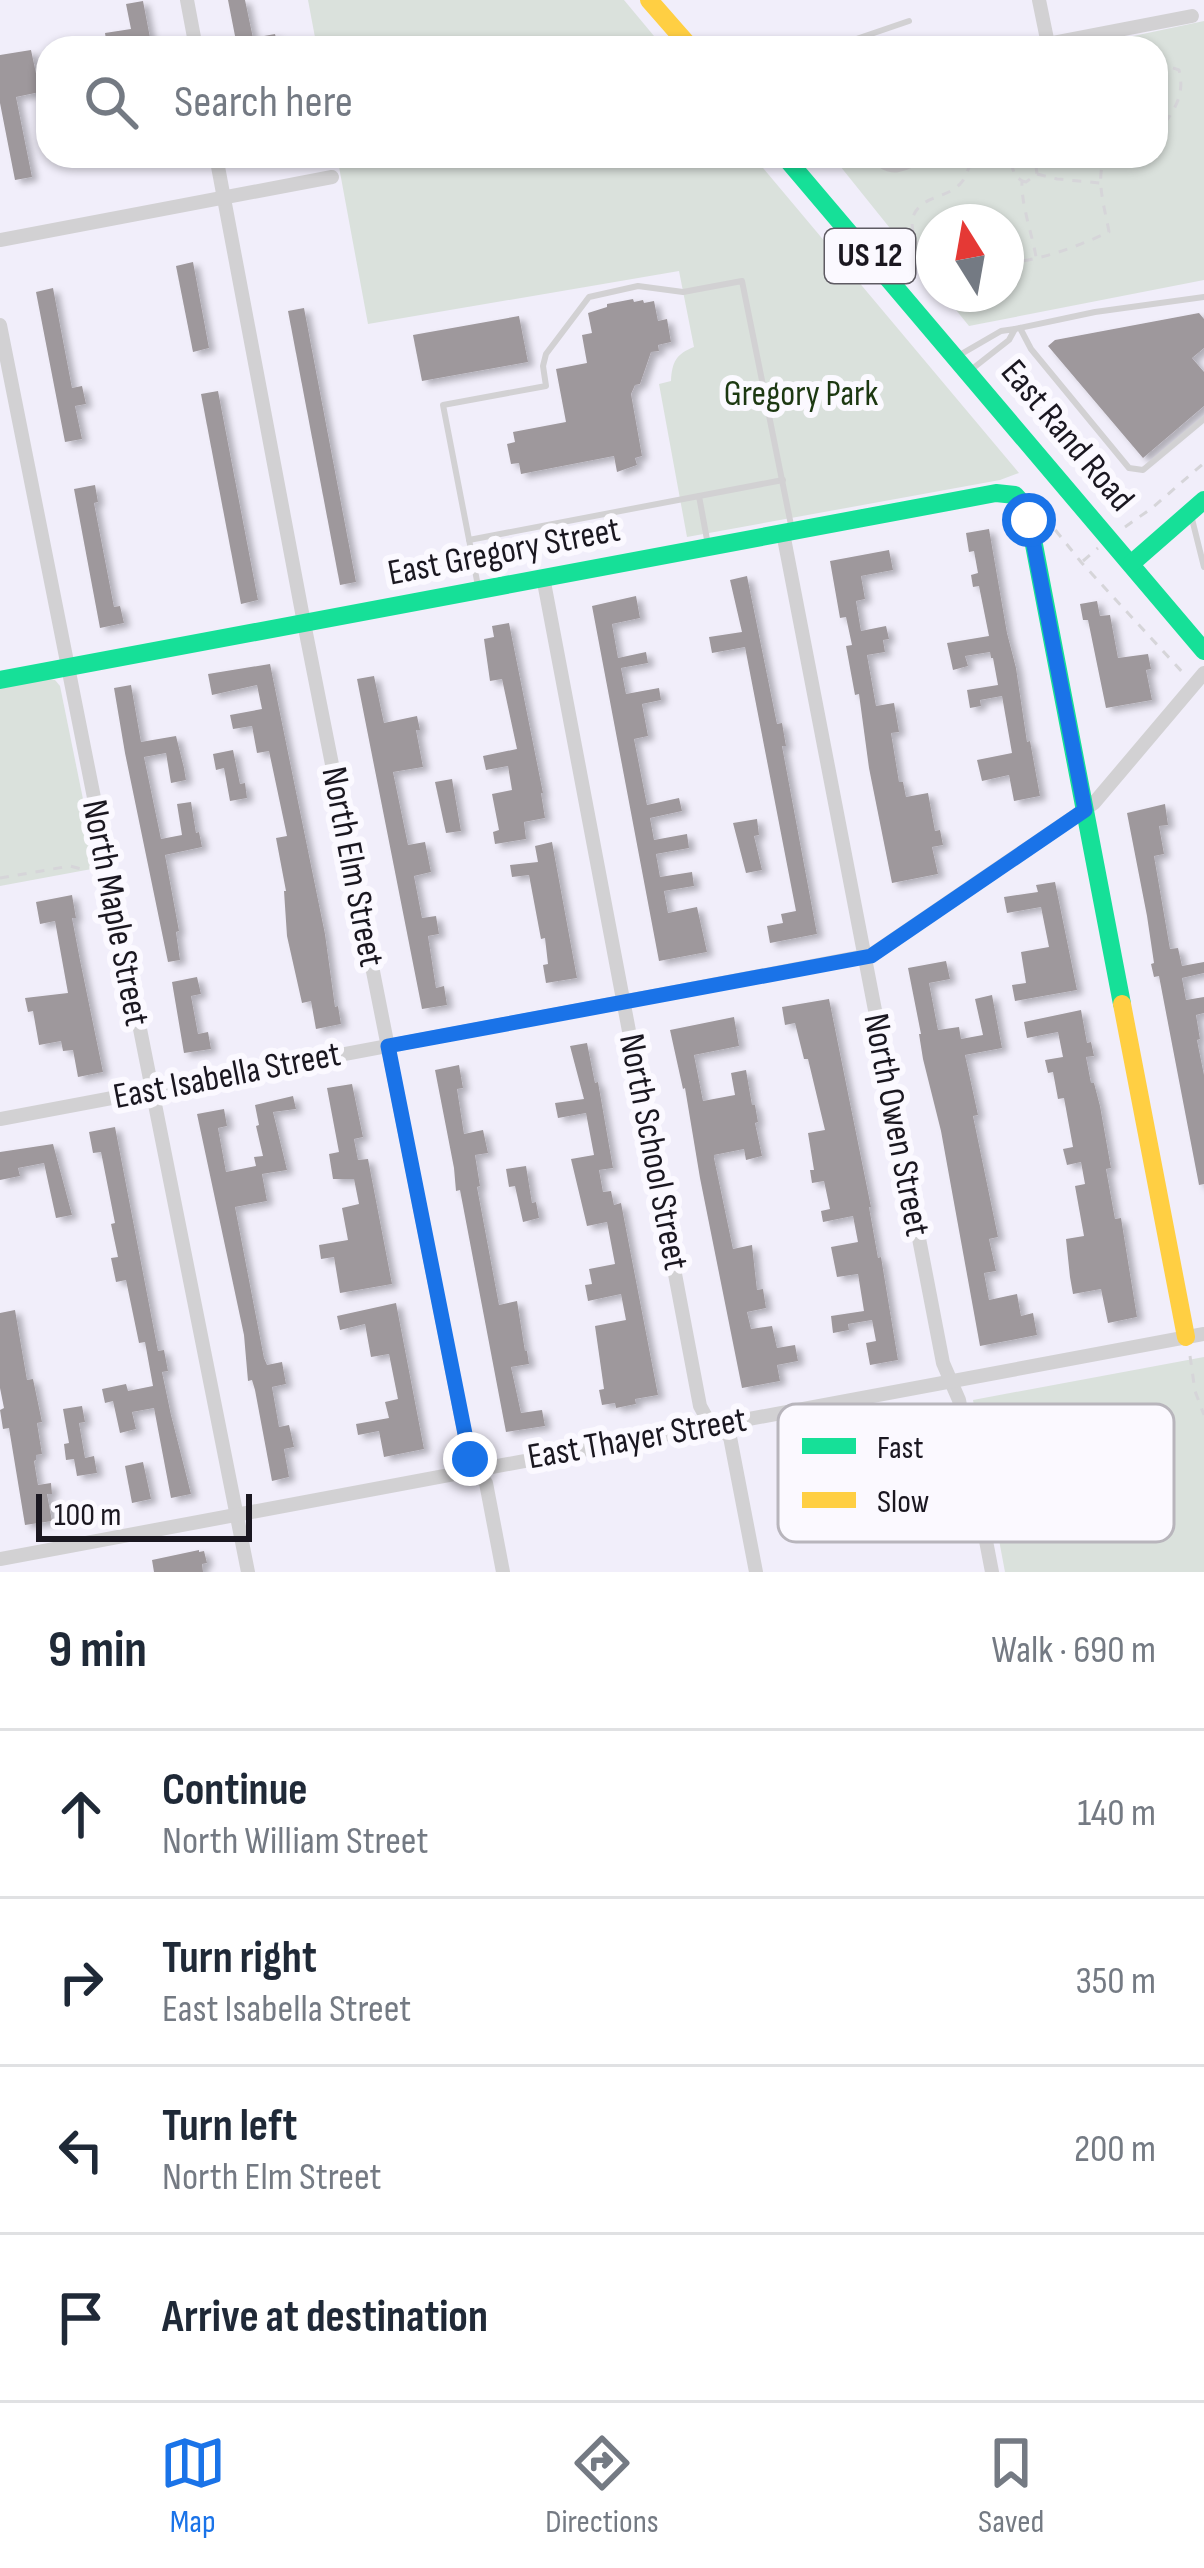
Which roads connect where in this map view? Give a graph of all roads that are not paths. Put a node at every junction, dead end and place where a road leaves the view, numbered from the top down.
1 (187, 0) edge
2 (649, 0) edge
3 (1039, 0) edge
4 (1192, 16) dead end
5 (909, 21) dead end
6 (194, 36) edge
7 (680, 36) edge
8 (865, 36) edge
9 (1046, 36) edge
10 (1089, 36) edge
11 (218, 168) edge
12 (794, 168) edge
13 (332, 177) dead end
14 (224, 199) junction
15 (0, 241) edge
16 (1204, 297) edge
17 (0, 325) edge
18 (1018, 328) junction
19 (962, 363) junction
20 (1204, 419) edge
21 (783, 480) junction
22 (699, 496) junction
23 (1197, 506) edge
24 (788, 532) junction
25 (469, 540) junction
26 (709, 547) junction
27 (1203, 561) edge
28 (1132, 563) junction
29 (543, 578) junction
30 (478, 590) junction
31 (304, 623) junction
32 (1204, 651) edge
33 (66, 668) junction
34 (1204, 673) edge
35 (0, 680) edge
36 (1085, 810) junction
37 (864, 958) junction
38 (625, 1001) junction
39 (388, 1046) junction
40 (151, 1090) junction
41 (0, 1119) edge
42 (1193, 1342) edge
43 (950, 1382) junction
44 (830, 1404) edge
45 (960, 1404) edge
46 (778, 1414) edge
47 (711, 1426) junction
48 (474, 1469) junction
49 (236, 1515) junction
50 (986, 1542) edge
51 (0, 1559) edge
52 (248, 1572) edge
53 (503, 1572) edge
54 (756, 1572) edge
55 (992, 1572) edge

1 - 6 street
2 - 7 street
3 - 9 street
4 - 10 street
5 - 8 lane
11 - 14 street, North Elm Street
12 - 19 street, East Rand Road / US 12
13 - 14 street
14 - 15 street
14 - 31 street, North Elm Street
16 - 18 lane
17 - 33 street, North Maple Street
18 - 19 lane
18 - 19 lane
18 - 20 lane
19 - 28 street, East Rand Road / US 12
21 - 22 lane
21 - 24 lane
21 - 25 lane
22 - 25 lane
22 - 26 lane
23 - 27 lane
23 - 28 street
24 - 26 street, East Gregory Street
24 - 36 street, East Gregory Street
24 - 37 street, North Owen Street
25 - 30 lane
26 - 29 street, East Gregory Street
28 - 32 street, East Rand Road / US 12
29 - 30 street, East Gregory Street
29 - 38 street, North School Street
30 - 31 street, East Gregory Street
31 - 33 street, East Gregory Street
31 - 39 street, North Elm Street
33 - 35 street, East Gregory Street
33 - 40 street, North Maple Street
34 - 36 street, East Isabella Street
36 - 37 street, East Isabella Street
36 - 42 street
37 - 38 street, East Isabella Street
37 - 43 street, North Owen Street
38 - 39 street, East Isabella Street
38 - 47 street, North School Street
39 - 40 street, East Isabella Street
39 - 48 street, North Elm Street
40 - 41 street, East Isabella Street
40 - 49 street, North Maple Street
42 - 43 street, East Thayer Street
43 - 44 street, East Thayer Street
43 - 45 street, North Owen Street
46 - 47 street, East Thayer Street
47 - 48 street, East Thayer Street
47 - 54 street, North School Street
48 - 49 street, East Thayer Street
48 - 53 street, North Elm Street
49 - 51 street, East Thayer Street
49 - 52 street, North Maple Street
50 - 55 street, North Owen Street

